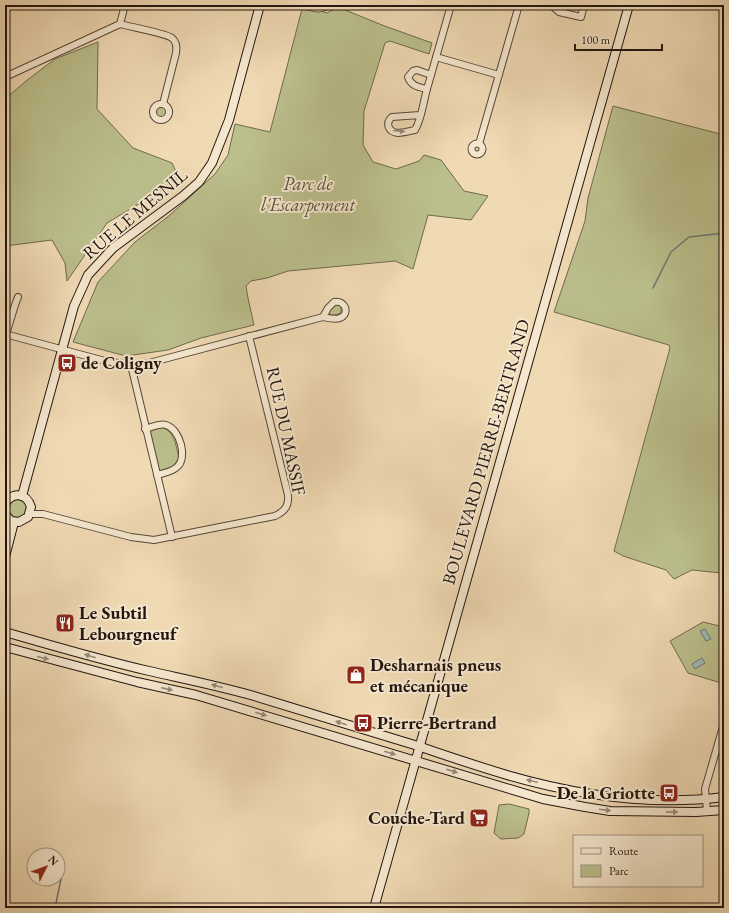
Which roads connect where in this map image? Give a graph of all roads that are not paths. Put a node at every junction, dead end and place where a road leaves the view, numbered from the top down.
1 (125, 5) edge
2 (260, 5) edge
3 (303, 5) edge
4 (329, 5) edge
5 (451, 5) edge
6 (519, 5) edge
7 (551, 5) edge
8 (584, 5) edge
9 (629, 5) edge
10 (120, 24) junction
11 (436, 57) junction
12 (431, 75) junction
13 (499, 75) junction
14 (5, 77) edge
15 (427, 89) junction
16 (164, 104) dead end
17 (420, 114) junction
18 (479, 144) dead end
19 (18, 297) dead end
20 (323, 317) dead end
21 (6, 334) edge
22 (249, 336) junction
23 (61, 350) junction
24 (131, 364) junction
25 (146, 429) junction
26 (157, 475) junction
27 (22, 496) junction
28 (5, 504) edge
29 (5, 514) edge
30 (30, 514) junction
31 (14, 522) junction
32 (172, 537) junction
33 (5, 557) edge
34 (5, 632) edge
35 (5, 648) edge
36 (724, 723) edge
37 (419, 747) junction
38 (415, 760) junction
39 (724, 797) edge
40 (705, 799) junction
41 (724, 810) edge
42 (707, 811) junction
43 (374, 908) edge

1 - 10 street
2 - 23 main road, RUE LE MESNIL
3 - 4 street
5 - 11 street
6 - 13 street
7 - 8 street
9 - 37 main road, BOULEVARD PIERRE-BERTRAND
10 - 14 street
10 - 16 street
11 - 12 street
11 - 13 street
12 - 15 street
12 - 15 street
13 - 18 street
15 - 17 street
17 -> 17 street
19 - 21 street
20 - 22 street
21 - 23 street
22 - 24 street
22 - 32 street, RUE DU MASSIF
23 - 24 street
23 - 27 main road, RUE LE MESNIL
24 - 25 street
25 - 26 street
25 - 26 street
26 - 32 street
27 - 28 main road
27 - 30 main road
29 - 31 main road
30 - 31 main road
30 - 32 street, RUE DU MASSIF
31 - 33 main road
37 -> 34 main road
35 -> 38 main road
36 - 40 street
37 - 38 main road, BOULEVARD PIERRE-BERTRAND
40 -> 37 main road
38 -> 42 main road
38 - 43 main road, BOULEVARD PIERRE-BERTRAND
39 - 40 main road
40 - 42 street
41 - 42 main road

